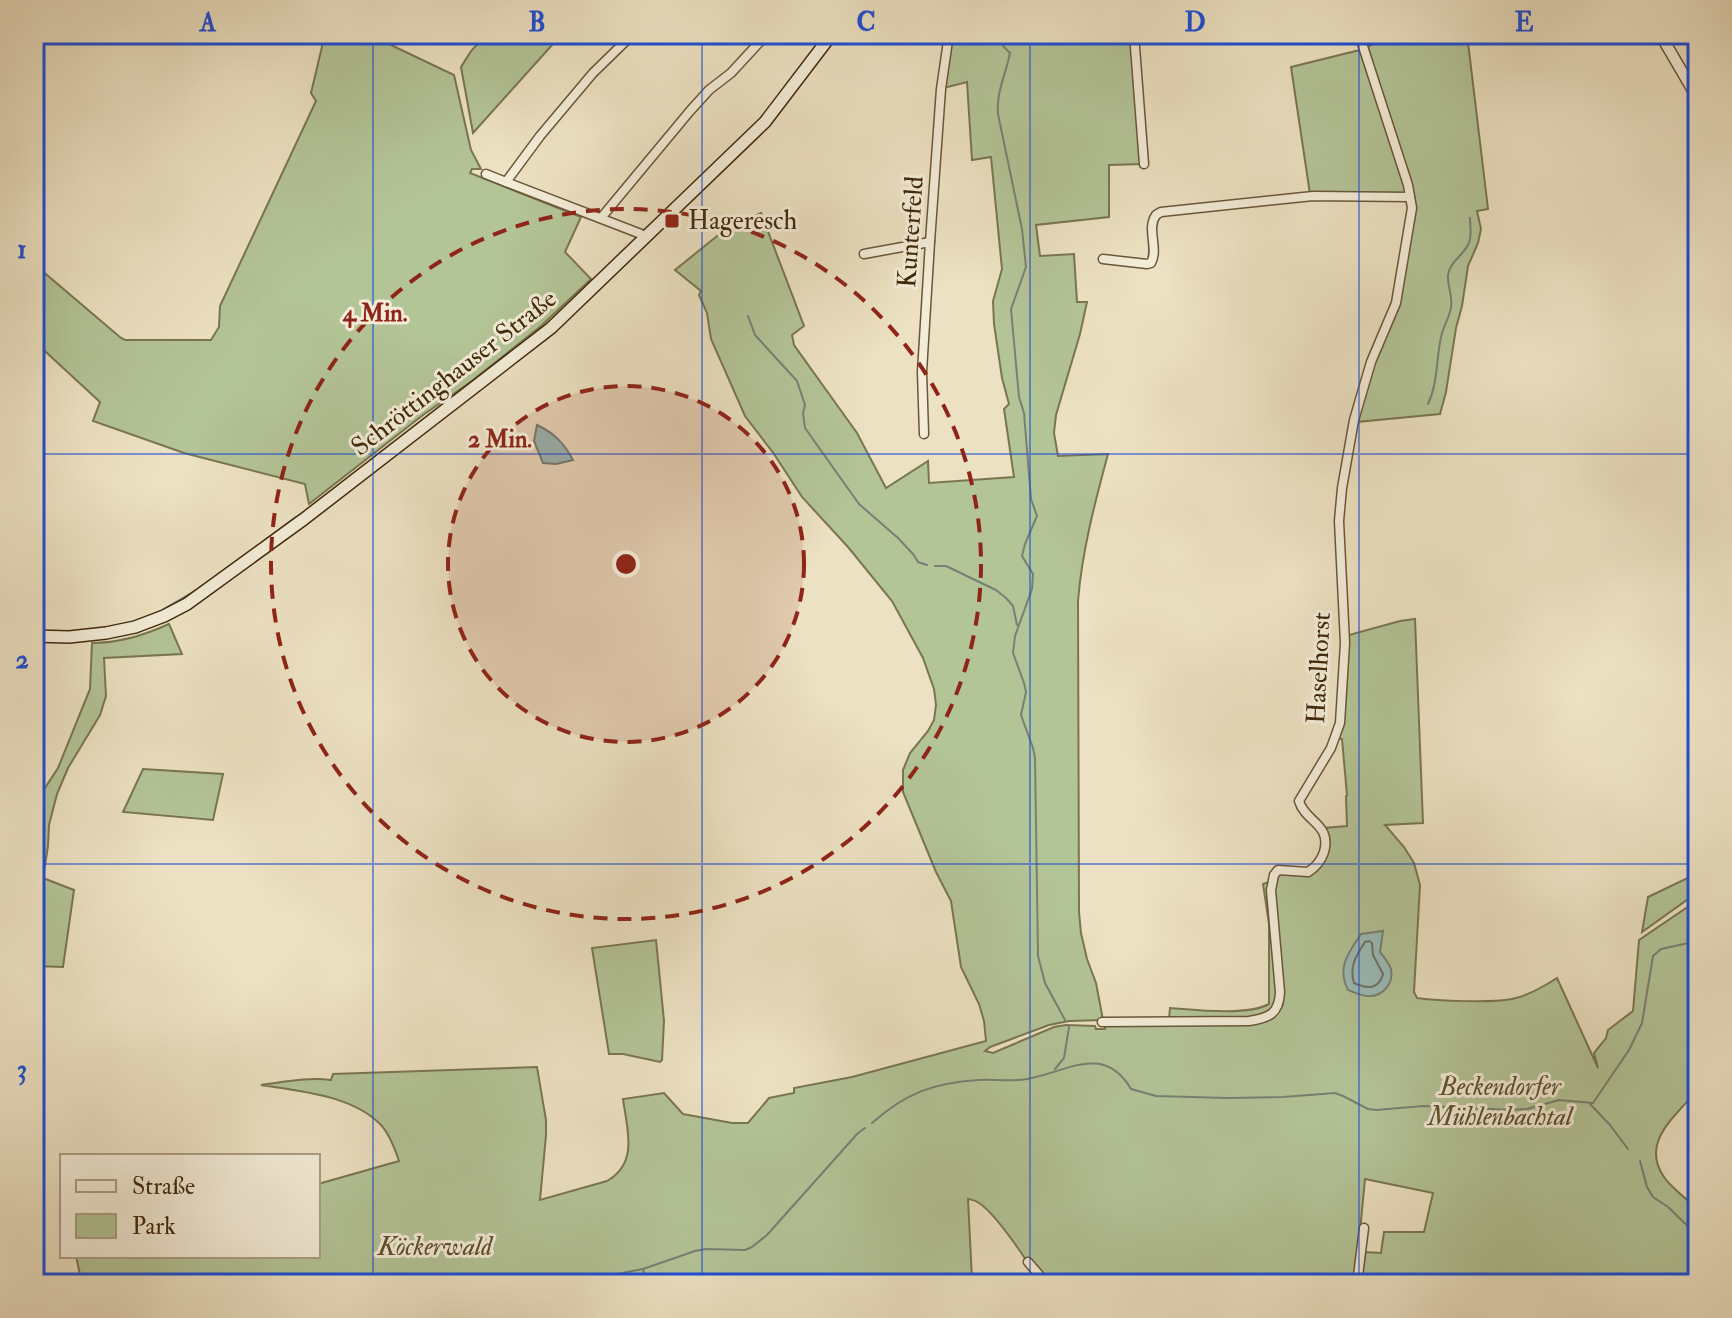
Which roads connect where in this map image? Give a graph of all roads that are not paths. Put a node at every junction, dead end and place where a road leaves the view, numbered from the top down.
1 (633, 34) edge
2 (767, 34) edge
3 (832, 34) edge
4 (949, 34) edge
5 (1134, 34) edge
6 (1359, 34) edge
7 (1660, 34) edge
8 (1698, 99) edge
9 (1144, 164) dead end
10 (486, 174) dead end
11 (506, 182) junction
12 (1410, 197) junction
13 (601, 218) junction
14 (646, 238) junction
15 (930, 242) junction
16 (864, 254) dead end
17 (1103, 259) dead end
18 (924, 434) dead end
19 (34, 636) edge
20 (1102, 1022) dead end
21 (1364, 1228) dead end
22 (1028, 1262) dead end
23 (1047, 1284) edge
24 (1357, 1284) edge

1 - 11 street
2 - 13 street
3 - 14 main road, Schröttinghauser Straße
4 - 15 street, Kunterfeld
5 - 9 street
6 - 12 street, Haselhorst
7 - 8 street
10 - 11 street
11 - 13 street
12 - 17 street
12 - 20 street, Haselhorst
13 - 14 street
14 - 19 main road, Schröttinghauser Straße
15 - 16 street
15 - 18 street, Kunterfeld
21 - 24 street
22 - 23 street

